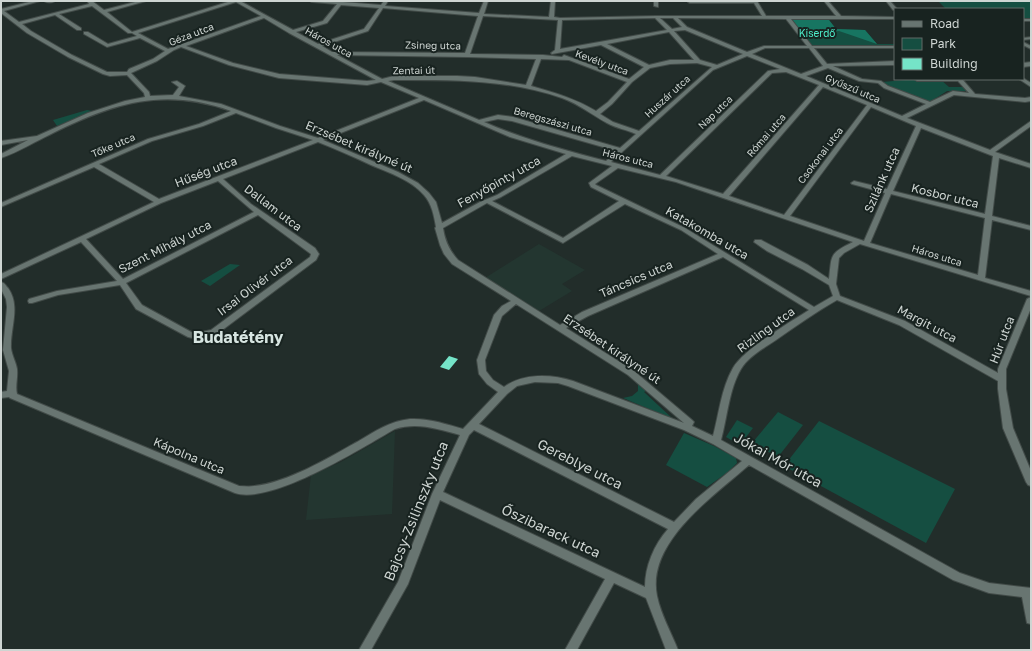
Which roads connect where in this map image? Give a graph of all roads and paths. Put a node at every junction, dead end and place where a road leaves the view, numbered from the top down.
1 (38, 1) edge
2 (46, 1) edge
3 (53, 1) edge
4 (144, 1) edge
5 (236, 1) edge
6 (249, 1) edge
7 (312, 1) edge
8 (386, 1) edge
9 (486, 1) edge
10 (553, 1) edge
11 (690, 1) edge
12 (826, 1) edge
13 (91, 2) edge
14 (341, 2) edge
15 (756, 2) edge
16 (243, 5) junction
17 (383, 7) junction
18 (692, 7) dead end
19 (1, 11) edge
20 (103, 12) junction
21 (695, 12) dead end
22 (56, 14) junction
23 (481, 15) junction
24 (264, 17) junction
25 (656, 17) junction
26 (674, 17) junction
27 (697, 17) junction
28 (765, 18) junction
29 (788, 18) junction
30 (840, 18) junction
31 (894, 18) edge
32 (551, 19) junction
33 (560, 19) junction
34 (17, 24) junction
35 (685, 28) junction
36 (79, 29) dead end
37 (670, 31) junction
38 (132, 32) junction
39 (291, 32) junction
40 (86, 34) dead end
41 (139, 37) junction
42 (602, 43) junction
43 (182, 46) junction
44 (317, 46) junction
45 (810, 47) junction
46 (894, 47) edge
47 (168, 51) junction
48 (556, 52) junction
49 (328, 53) junction
50 (747, 53) junction
51 (467, 55) junction
52 (539, 58) junction
53 (568, 59) junction
54 (697, 61) junction
55 (894, 63) edge
56 (715, 66) junction
57 (826, 66) junction
58 (648, 67) junction
59 (786, 70) junction
60 (128, 73) junction
61 (802, 76) junction
62 (960, 80) edge
63 (381, 81) junction
64 (630, 81) junction
65 (175, 82) dead end
66 (822, 85) junction
67 (528, 87) junction
68 (973, 94) junction
69 (148, 97) junction
70 (175, 97) junction
71 (424, 98) junction
72 (1028, 99) edge
73 (1031, 103) edge
74 (930, 104) junction
75 (870, 105) junction
76 (236, 111) junction
77 (596, 114) junction
78 (902, 118) junction
79 (480, 121) junction
80 (1031, 123) edge
81 (919, 125) junction
82 (640, 133) junction
83 (42, 136) junction
84 (318, 139) junction
85 (1, 143) edge
86 (621, 150) junction
87 (571, 154) junction
88 (993, 154) junction
89 (1, 156) edge
90 (607, 163) junction
91 (94, 164) junction
92 (617, 166) junction
93 (1031, 166) edge
94 (661, 177) junction
95 (219, 179) junction
96 (854, 183) dead end
97 (888, 193) junction
98 (724, 197) junction
99 (487, 201) junction
100 (624, 201) junction
101 (159, 202) junction
102 (1, 205) edge
103 (258, 212) junction
104 (786, 217) junction
105 (989, 218) junction
106 (438, 228) junction
107 (1031, 228) edge
108 (81, 238) junction
109 (758, 242) dead end
110 (863, 243) junction
111 (315, 253) joint
112 (723, 254) junction
113 (1, 277) edge
114 (981, 279) junction
115 (122, 282) junction
116 (1, 284) edge
117 (832, 284) junction
118 (1031, 294) edge
119 (837, 297) junction
120 (1031, 299) edge
121 (517, 300) junction
122 (32, 301) dead end
123 (814, 310) junction
124 (560, 328) junction
125 (1001, 379) junction
126 (504, 392) junction
127 (12, 393) junction
128 (1, 395) edge
129 (472, 425) junction
130 (687, 428) junction
131 (465, 433) junction
132 (716, 442) junction
133 (749, 460) junction
134 (1031, 482) edge
135 (437, 494) junction
136 (675, 528) junction
137 (612, 577) junction
138 (1029, 593) edge
139 (651, 595) junction
140 (1031, 619) edge
141 (365, 650) edge
142 (570, 650) edge
143 (672, 650) edge

1 - 19 street
2 - 3 street
4 - 20 street
5 - 16 street, Háros utca
5 - 38 street
6 - 16 street
7 - 14 street
8 - 17 street
9 - 23 street
10 - 32 street
11 - 15 street
11 - 18 street
12 - 30 street
13 - 20 street
13 - 22 street
14 - 17 street
14 - 39 street
15 - 28 street
16 - 24 street, Háros utca
17 - 23 street
17 - 44 street
19 - 34 street
20 - 38 street
21 - 27 street
22 - 34 street
22 - 36 street
23 - 32 street
23 - 51 street
24 - 39 street, Háros utca
24 - 43 street, Géza utca
25 - 26 street
25 - 33 street
25 - 37 street
26 - 27 street
26 - 35 street, Gyűszű utca
27 - 28 street
28 - 29 street
29 - 30 street
29 - 45 street
30 - 31 street
32 - 33 street
33 - 48 street
34 - 60 street
35 - 37 street
35 - 50 street, Gyűszű utca
37 - 42 street
37 - 54 street
38 - 41 street
39 - 44 street, Háros utca
40 - 41 street
41 - 47 street
42 - 48 street
42 - 58 street
43 - 47 street, Géza utca
43 - 63 street, Zentai út
44 - 49 street, Háros utca
45 - 46 street, Huszár utca
45 - 50 street, Huszár utca
45 - 57 street
47 - 60 street, Géza utca
48 - 52 street
48 - 53 street, Kevély utca
49 - 51 street, Zsineg utca
49 - 63 street, Háros utca
50 - 56 street, Huszár utca
50 - 59 street, Gyűszű utca
51 - 52 street, Zsineg utca
52 - 53 street, Kevély utca
52 - 67 street
53 - 64 street, Kevély utca
54 - 56 street
54 - 58 street
55 - 57 street
56 - 82 street, Huszár utca
57 - 61 street
57 - 74 street
58 - 64 street
59 - 61 street, Gyűszű utca
59 - 94 street, Nap utca
60 - 69 street
61 - 66 street, Gyűszű utca
62 - 68 street
63 - 67 street, Zentai út
63 - 71 street, Háros utca
64 - 77 street
65 - 70 street
66 - 75 street, Gyűszű utca
66 - 98 street, Római utca
67 - 77 street, Zentai út
68 - 72 street
68 - 74 street
69 - 70 street, Erzsébet királyné út
69 - 83 street, Erzsébet királyné út
70 - 76 street, Erzsébet királyné út
71 - 79 street, Háros utca
71 - 84 street, Hűség utca
72 - 73 street
74 - 78 street
75 - 78 street, Gyűszű utca
75 - 104 street, Csokonai utca
76 - 84 street, Erzsébet királyné út
76 - 91 street, Tőke utca
77 - 82 street, Zentai út
78 - 81 street, Gyűszű utca
79 - 86 street, Beregszászi utca
79 - 87 street, Háros utca
80 - 88 street
81 - 88 street, Gyűszű utca
81 - 97 street, Szilánk utca
82 - 86 street, Huszár utca
83 - 85 street
83 - 89 street, Erzsébet királyné út
84 - 95 street, Hűség utca
84 - 106 street, Erzsébet királyné út
86 - 90 street, Huszár utca
87 - 90 street, Háros utca
87 - 99 street, Fenyőpinty utca
88 - 93 street, Gyűszű utca
88 - 105 street
90 - 92 street, Háros utca
91 - 101 street
91 - 102 street, Tőke utca
92 - 94 street, Háros utca
92 - 100 street, Katakomba utca
94 - 98 street, Háros utca
95 - 101 street, Hűség utca
95 - 103 street, Dallam utca
96 - 97 street, Kosbor utca
97 - 105 street, Kosbor utca
97 - 110 street, Szilánk utca
98 - 104 street, Háros utca
99 - 100 street
99 - 106 street, Fenyőpinty utca
100 - 112 street, Katakomba utca
101 - 108 street, Hűség utca
103 - 111 street, Dallam utca
103 - 115 street, Szent Mihály utca
104 - 110 street, Háros utca
105 - 107 street, Kosbor utca
105 - 114 street
106 - 121 street, Erzsébet királyné út
108 - 113 street, Hűség utca
108 - 115 street
109 - 117 street
110 - 114 street, Háros utca
110 - 117 street
111 - 115 street, Irsai Olivér utca
112 - 123 street, Katakomba utca
112 - 124 street, Táncsics utca
114 - 118 street, Háros utca
115 - 122 street, Szent Mihály utca
116 - 127 street
117 - 119 street
119 - 123 street
119 - 125 street, Margit utca
120 - 125 street, Húr utca
121 - 124 street, Erzsébet királyné út
121 - 126 street
123 - 132 street, Rizling utca
124 - 130 street, Erzsébet királyné út
125 - 134 street, Húr utca
126 - 129 street, Bajcsy-Zsilinszky utca
126 - 130 street, Jókai Mór utca
127 - 128 street
127 - 131 street, Kápolna utca
129 - 131 street, Bajcsy-Zsilinszky utca
129 - 136 street, Gereblye utca
130 - 132 street, Jókai Mór utca
131 - 135 street, Bajcsy-Zsilinszky utca
132 - 133 street, Jókai Mór utca
133 - 136 street
133 - 138 street, Jókai Mór utca
135 - 137 street, Őszibarack utca
135 - 141 street, Bajcsy-Zsilinszky utca
136 - 139 street
137 - 139 street, Őszibarack utca
137 - 142 street
138 - 140 street
139 - 143 street

